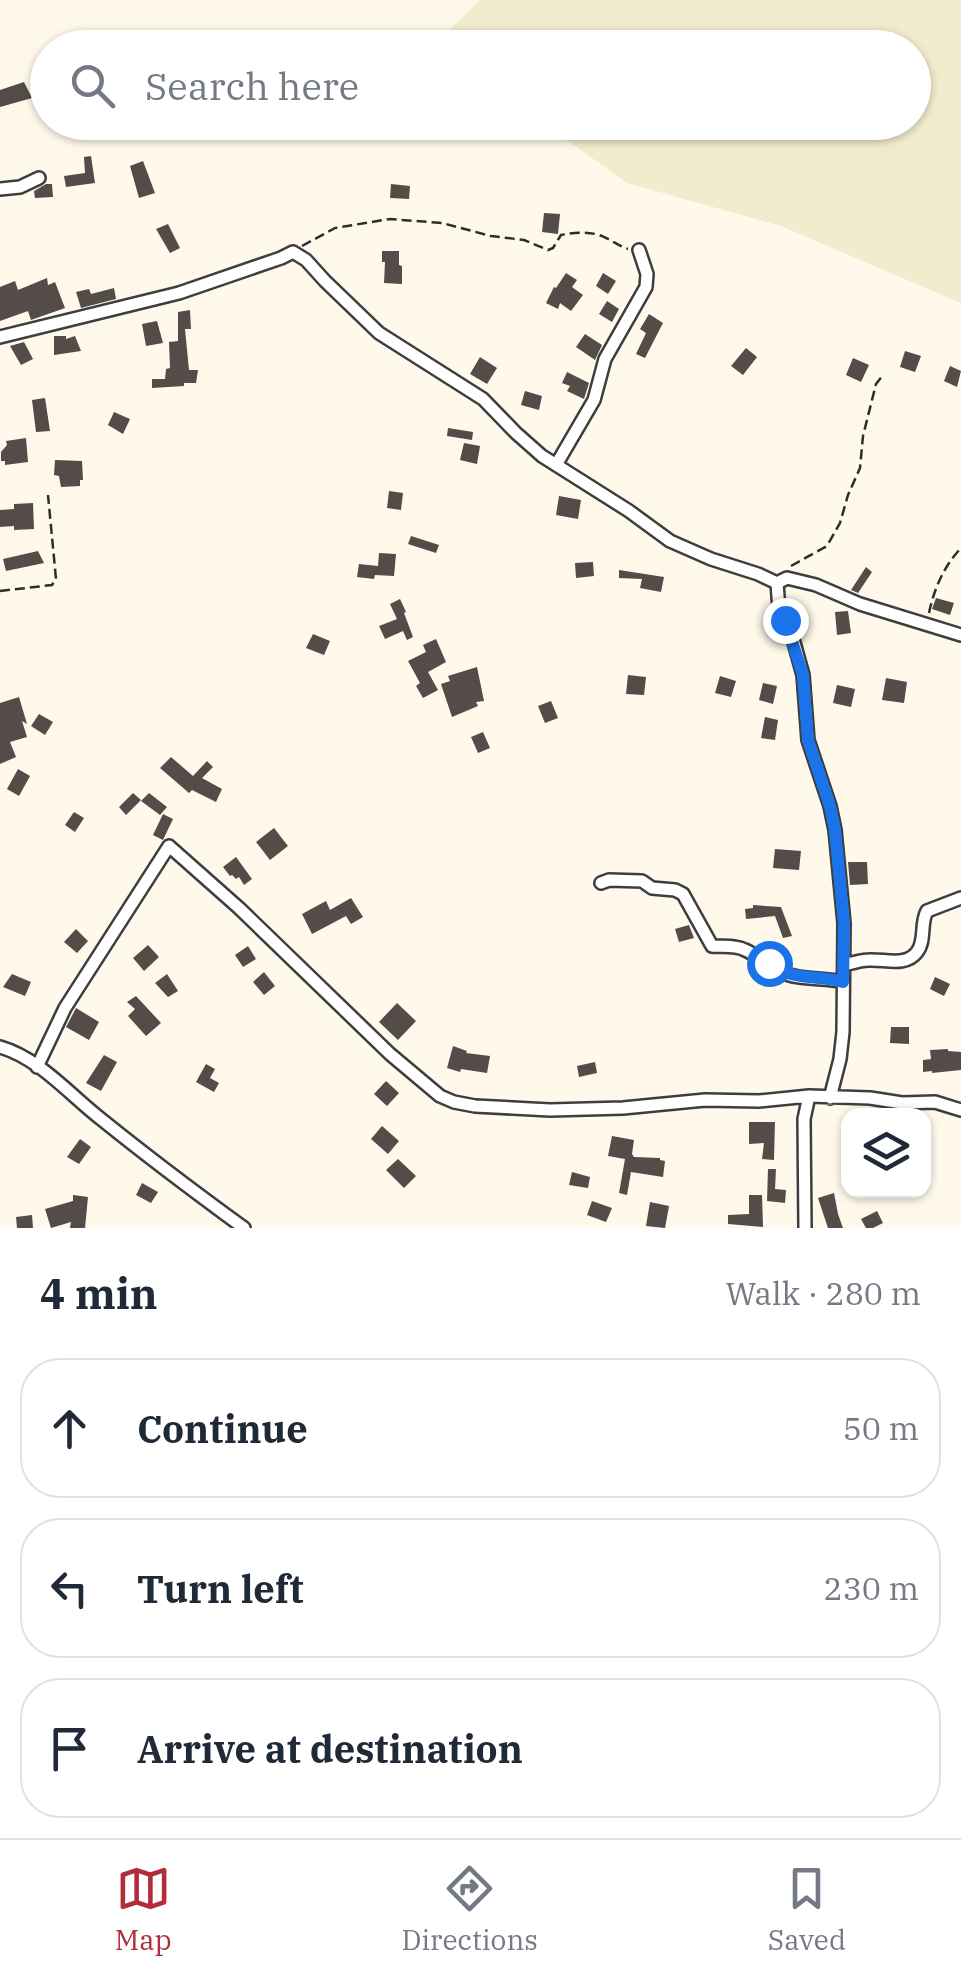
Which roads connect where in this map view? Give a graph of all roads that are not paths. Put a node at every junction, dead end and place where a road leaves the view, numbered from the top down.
1 (38, 178) dead end
2 (0, 189) edge
3 (639, 250) road end
4 (0, 337) edge
5 (556, 465) junction
6 (782, 580) junction
7 (961, 636) edge
8 (602, 883) dead end
9 (961, 898) edge
10 (844, 965) junction
11 (843, 982) junction
12 (0, 1047) edge
13 (37, 1067) junction
14 (809, 1096) junction
15 (830, 1098) junction
16 (961, 1110) edge
17 (228, 1223) edge
18 (244, 1228) edge
19 (805, 1228) edge

1 - 2 street
3 - 5 street
4 - 5 street
5 - 6 street
6 - 7 street
6 - 10 street
8 - 11 street
9 - 10 street
10 - 11 street
11 - 15 street
12 - 13 street
13 - 14 street
13 - 17 street
14 - 15 street
14 - 19 street
15 - 16 street
17 - 18 street

